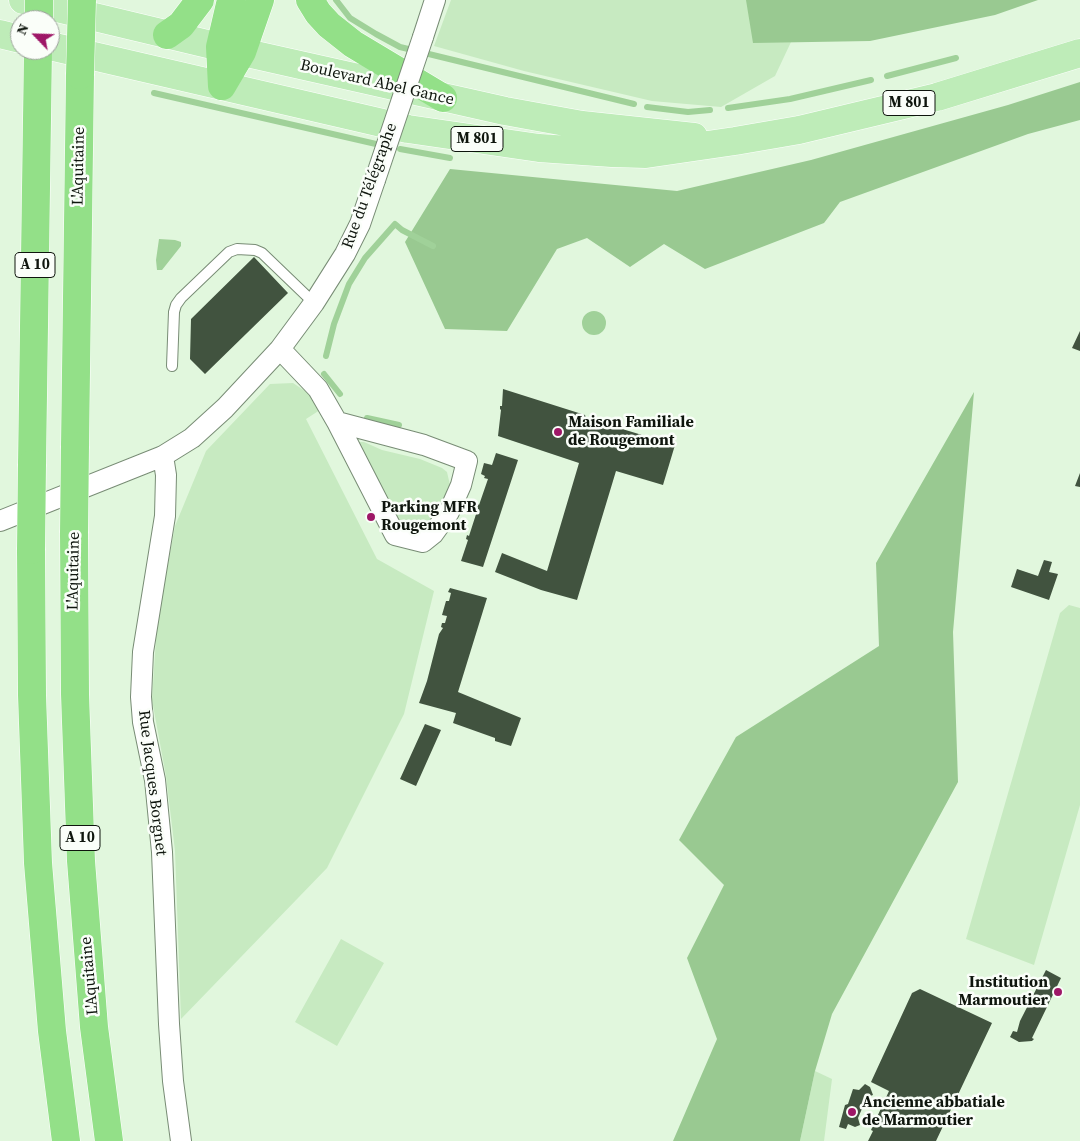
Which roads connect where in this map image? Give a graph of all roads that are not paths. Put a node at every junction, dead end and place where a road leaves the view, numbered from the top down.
1 (23, 0) edge
2 (82, 0) edge
3 (200, 0) edge
4 (231, 0) edge
5 (260, 0) edge
6 (310, 0) edge
7 (436, 0) edge
8 (167, 35) junction
9 (231, 50) junction
10 (1080, 53) edge
11 (60, 57) edge
12 (42, 60) edge
13 (222, 86) junction
14 (443, 98) junction
15 (735, 141) junction
16 (314, 303) junction
17 (280, 349) junction
18 (172, 366) dead end
19 (338, 422) junction
20 (163, 456) junction
21 (0, 521) edge
22 (66, 1141) edge
23 (109, 1141) edge
24 (181, 1141) edge

1 - 8 main road, Boulevard Abel Gance / M 801
2 - 23 highway, L'Aquitaine / A 10, bridge
3 - 8 highway
4 - 9 highway
5 - 9 highway
6 - 14 highway
7 - 16 street, Rue du Télégraphe, bridge
8 - 9 main road, Boulevard Abel Gance / M 801
9 - 13 highway
9 - 14 main road, Boulevard Abel Gance / M 801
10 - 15 main road, Boulevard Abel Gance / M 801
11 - 13 main road, Boulevard Abel Gance / M 801
12 - 22 highway, A 10, bridge
13 - 15 main road, Boulevard Abel Gance / M 801
14 - 15 main road, Boulevard Abel Gance / M 801
16 - 17 street, Rue du Télégraphe
16 - 18 lane
17 - 19 street
17 - 20 street, Rue du Télégraphe
19 - 19 street
20 - 21 street, Rue du Télégraphe
20 - 24 street, Rue Jacques Borgnet

